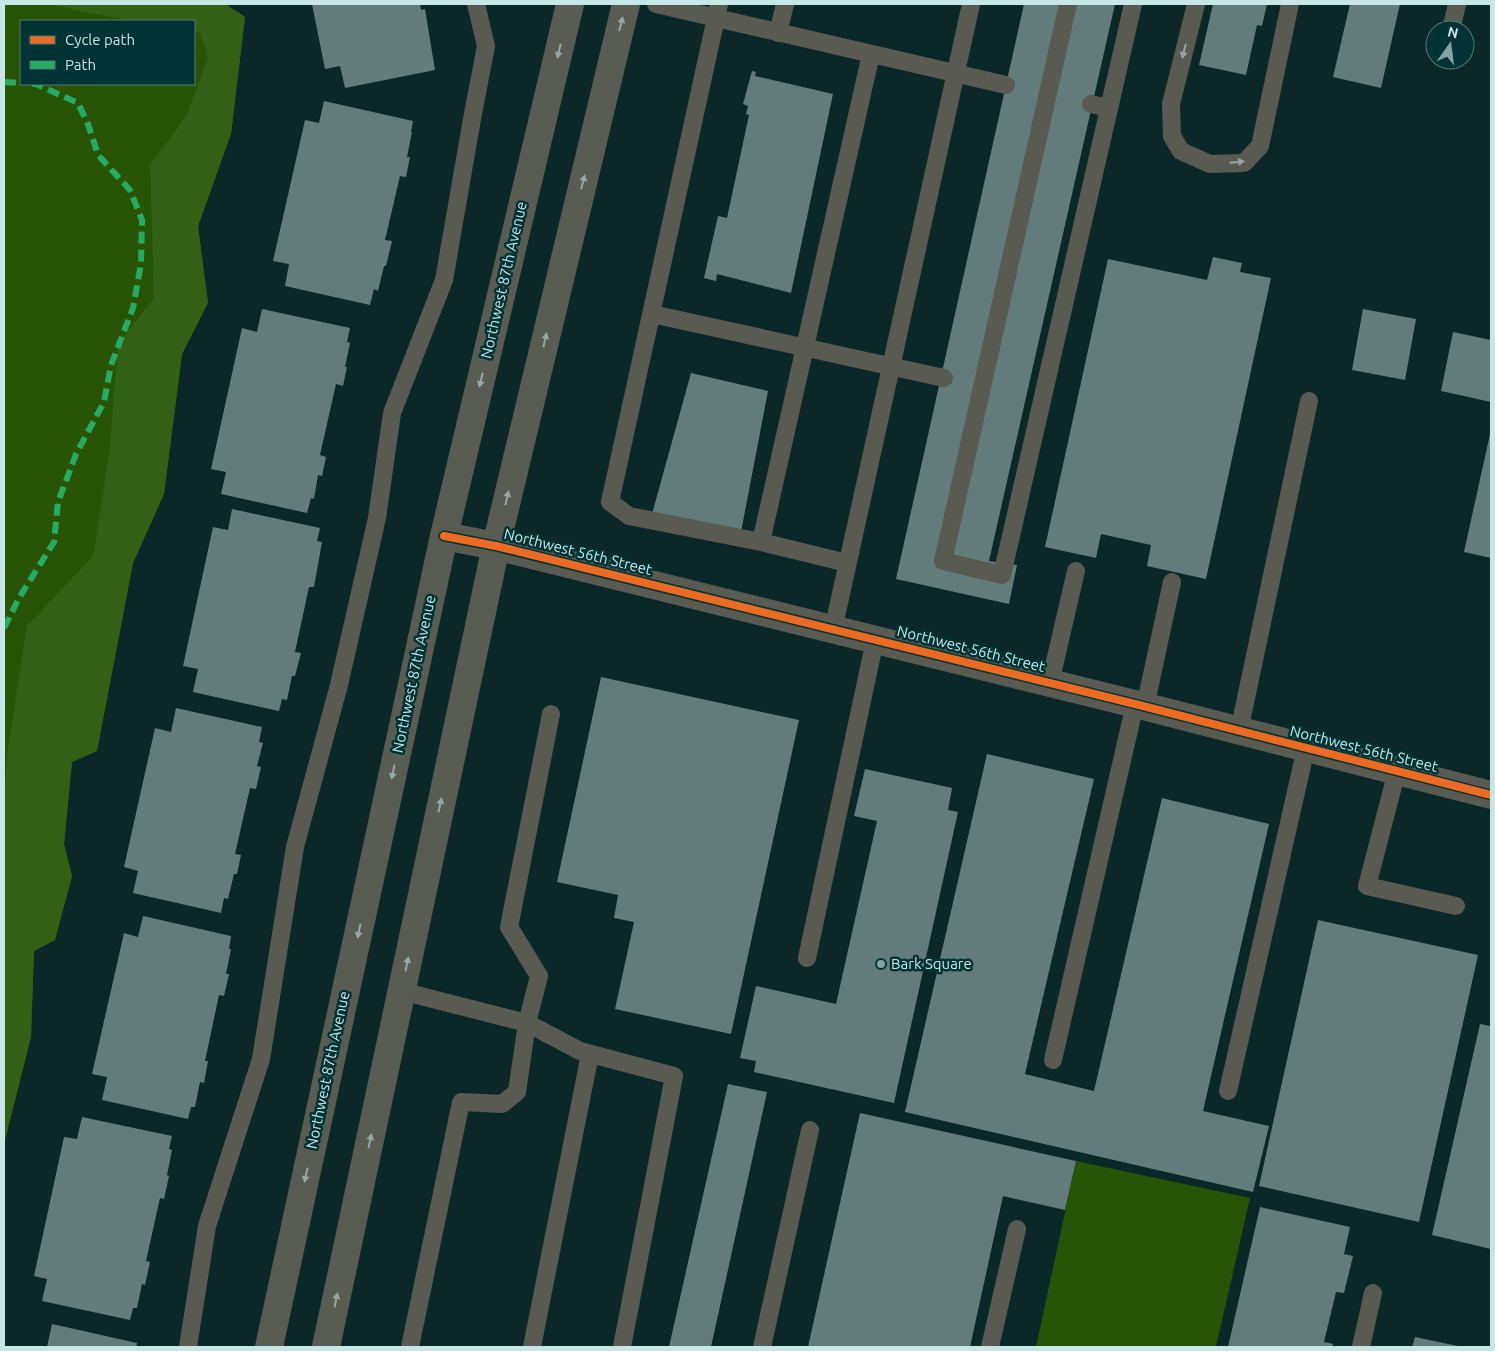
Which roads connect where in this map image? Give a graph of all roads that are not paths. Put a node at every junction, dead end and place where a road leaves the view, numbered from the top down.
1 (476, 4) edge
2 (570, 4) edge
3 (626, 4) edge
4 (656, 4) edge
5 (785, 4) edge
6 (971, 4) edge
7 (1068, 4) edge
8 (1133, 4) edge
9 (1196, 4) edge
10 (1290, 4) edge
11 (1457, 4) edge
12 (718, 11) edge
13 (1453, 20) edge
14 (778, 33) junction
15 (871, 54) junction
16 (956, 73) junction
17 (1006, 85) dead end
18 (1091, 104) dead end
19 (1109, 108) junction
20 (652, 314) junction
21 (805, 348) junction
22 (891, 366) junction
23 (944, 378) dead end
24 (1309, 401) dead end
25 (444, 536) junction
26 (761, 542) junction
27 (496, 546) junction
28 (847, 563) junction
29 (1076, 571) dead end
30 (1172, 582) dead end
31 (832, 630) junction
32 (875, 640) junction
33 (1050, 683) junction
34 (1140, 706) junction
35 (551, 714) dead end
36 (1239, 731) junction
37 (1306, 748) junction
38 (1397, 771) junction
39 (1491, 795) edge
40 (1456, 906) dead end
41 (807, 958) dead end
42 (401, 991) junction
43 (527, 1023) junction
44 (590, 1054) junction
45 (1052, 1060) dead end
46 (1228, 1091) dead end
47 (810, 1130) dead end
48 (1016, 1229) dead end
49 (1373, 1293) dead end
50 (188, 1347) edge
51 (269, 1347) edge
52 (326, 1347) edge
53 (410, 1347) edge
54 (532, 1347) edge
55 (622, 1347) edge
56 (762, 1347) edge
57 (990, 1347) edge
58 (1361, 1347) edge

1 - 50 lane
2 -> 25 main road, Northwest 87th Avenue
27 -> 3 main road
4 - 12 lane
5 - 14 lane
6 - 16 lane
7 - 19 lane
8 - 19 lane
9 -> 10 lane
11 - 13 lane
12 - 14 lane
12 - 20 lane
14 - 15 lane
15 - 16 lane
15 - 21 lane
16 - 17 lane
16 - 22 lane
18 - 19 lane
20 - 21 lane
20 - 26 lane
21 - 22 lane
21 - 26 lane
22 - 23 lane
22 - 28 lane
24 - 36 lane
25 - 27 street, Northwest 56th Street
25 -> 51 main road, Northwest 87th Avenue
26 - 28 lane
27 - 31 street, Northwest 56th Street
42 -> 27 main road
28 - 31 lane
29 - 33 lane
30 - 34 lane
31 - 32 street, Northwest 56th Street
32 - 33 street, Northwest 56th Street
32 - 41 lane
33 - 34 street, Northwest 56th Street
34 - 36 street, Northwest 56th Street
34 - 45 lane
35 - 43 lane
36 - 37 street, Northwest 56th Street
37 - 38 street, Northwest 56th Street
37 - 46 lane
38 - 39 street, Northwest 56th Street
38 - 40 lane
42 - 43 lane
52 -> 42 main road
43 - 44 lane
43 - 53 lane
44 - 54 lane
44 - 55 lane
47 - 56 lane
48 - 57 lane
49 - 58 lane

